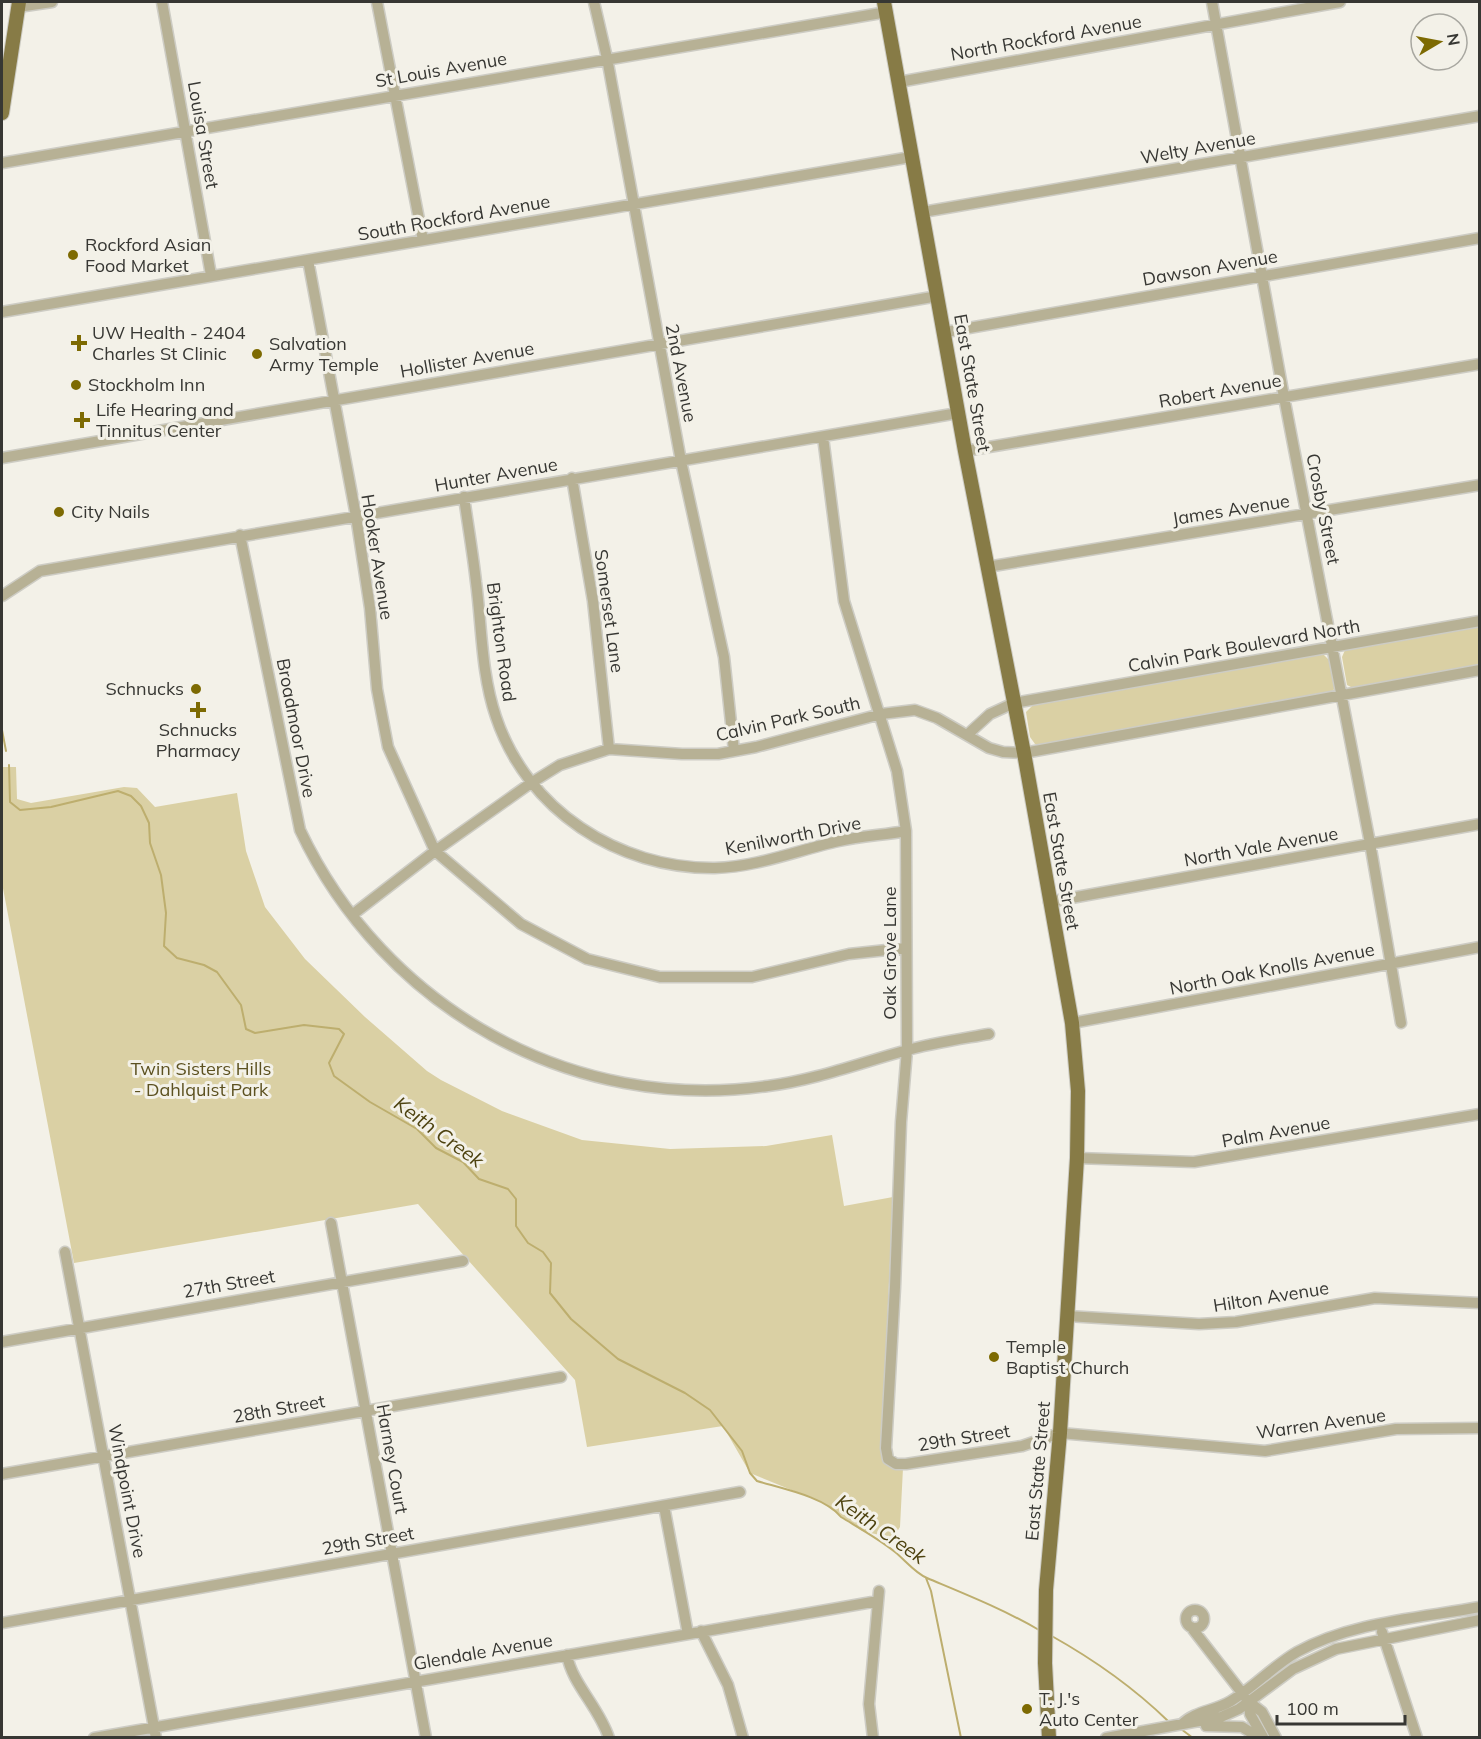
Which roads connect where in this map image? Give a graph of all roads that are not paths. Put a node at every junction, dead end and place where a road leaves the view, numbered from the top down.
1 (52, 2) edge
2 (162, 2) edge
3 (377, 2) edge
4 (594, 2) edge
5 (1212, 2) edge
6 (1340, 2) edge
7 (19, 4) edge
8 (886, 7) edge
9 (1216, 24) junction
10 (607, 58) junction
11 (899, 81) junction
12 (3, 90) edge
13 (395, 95) junction
14 (2, 113) edge
15 (1479, 116) edge
16 (185, 130) junction
17 (911, 156) junction
18 (1241, 157) junction
19 (2, 163) edge
20 (633, 205) junction
21 (922, 212) junction
22 (1479, 238) edge
23 (423, 240) junction
24 (308, 260) junction
25 (211, 275) junction
26 (1262, 275) junction
27 (938, 296) junction
28 (2, 312) edge
29 (946, 332) junction
30 (659, 343) junction
31 (1479, 364) edge
32 (1284, 397) junction
33 (334, 400) junction
34 (958, 413) junction
35 (823, 437) junction
36 (965, 451) junction
37 (2, 458) edge
38 (681, 460) junction
39 (572, 478) junction
40 (1479, 484) edge
41 (464, 497) junction
42 (1307, 514) junction
43 (356, 516) junction
44 (240, 535) junction
45 (987, 567) junction
46 (2, 596) edge
47 (1479, 621) edge
48 (1333, 647) junction
49 (1479, 670) edge
50 (1341, 694) junction
51 (1014, 703) junction
52 (881, 714) junction
53 (968, 735) junction
54 (609, 749) junction
55 (734, 751) junction
56 (1024, 753) junction
57 (531, 783) junction
58 (1479, 824) edge
59 (906, 831) junction
60 (1370, 843) junction
61 (435, 851) junction
62 (1049, 902) junction
63 (352, 915) junction
64 (1479, 947) edge
65 (906, 948) junction
66 (1390, 963) junction
67 (1072, 1023) junction
68 (1401, 1023) dead end
69 (989, 1034) dead end
70 (907, 1050) junction
71 (1479, 1114) edge
72 (1077, 1158) junction
73 (331, 1222) dead end
74 (65, 1252) dead end
75 (463, 1260) dead end
76 (342, 1281) junction
77 (1479, 1303) edge
78 (1067, 1316) junction
79 (79, 1328) junction
80 (2, 1342) edge
81 (561, 1377) dead end
82 (367, 1410) junction
83 (1479, 1428) edge
84 (1060, 1433) junction
85 (103, 1456) junction
86 (906, 1464) joint
87 (2, 1474) edge
88 (740, 1492) dead end
89 (664, 1506) junction
90 (392, 1553) junction
91 (131, 1600) junction
92 (1479, 1607) edge
93 (1479, 1620) edge
94 (2, 1623) edge
95 (1380, 1626) junction
96 (1191, 1627) dead end
97 (701, 1631) junction
98 (688, 1634) junction
99 (1384, 1638) junction
100 (567, 1655) junction
101 (416, 1681) junction
102 (1246, 1697) junction
103 (1182, 1724) junction
104 (155, 1732) edge
105 (94, 1737) edge
106 (426, 1737) edge
107 (609, 1737) edge
108 (744, 1737) edge
109 (873, 1737) edge
110 (1049, 1737) edge
111 (1106, 1737) edge
112 (1261, 1737) edge
113 (1276, 1737) edge
114 (1416, 1737) edge

1 - 7 street
2 - 16 street, Louisa Street
3 - 13 street
4 - 10 street, 2nd Avenue
5 - 9 street, Crosby Street
6 - 9 street, North Rockford Avenue
7 - 12 main road
8 - 10 street, St Louis Avenue
8 - 11 main road, East State Street
9 - 11 street, North Rockford Avenue
9 - 18 street, Crosby Street
10 - 13 street, St Louis Avenue
10 - 20 street, 2nd Avenue
11 - 17 main road, East State Street
12 - 14 main road
13 - 16 street, St Louis Avenue
13 - 23 street
15 - 18 street, Welty Avenue
16 - 19 street, St Louis Avenue
16 - 25 street, Louisa Street
17 - 20 street, South Rockford Avenue
17 - 21 main road, East State Street
18 - 21 street, Welty Avenue
18 - 26 street, Crosby Street
20 - 23 street, South Rockford Avenue
20 - 30 street, 2nd Avenue
21 - 27 main road, East State Street
22 - 26 street, Dawson Avenue
23 - 24 street, South Rockford Avenue
24 - 25 street, South Rockford Avenue
24 - 33 street, Hooker Avenue
25 - 28 street, South Rockford Avenue
26 - 29 street, Dawson Avenue
26 - 32 street, Crosby Street
27 - 29 main road, East State Street
27 - 30 street, Hollister Avenue
29 - 34 main road, East State Street
30 - 33 street, Hollister Avenue
30 - 38 street, 2nd Avenue
31 - 32 street, Robert Avenue
32 - 36 street, Robert Avenue
32 - 42 street, Crosby Street
33 - 37 street, Hollister Avenue
33 - 43 street, Hooker Avenue
34 - 35 street, Hunter Avenue
34 - 36 main road, East State Street
35 - 38 street, Hunter Avenue
35 - 52 street, Oak Grove Lane
36 - 45 main road, East State Street
38 - 39 street, Hunter Avenue
38 - 55 street, 2nd Avenue
39 - 41 street, Hunter Avenue
39 - 54 street, Somerset Lane
40 - 42 street, James Avenue
41 - 43 street, Hunter Avenue
41 - 57 street, Brighton Road
42 - 45 street, James Avenue
42 - 48 street, Crosby Street
43 - 44 street, Hunter Avenue
43 - 61 street, Hooker Avenue
44 - 46 street, Hunter Avenue
44 - 63 street, Broadmoor Drive
45 - 51 main road, East State Street
47 - 48 street, Calvin Park Boulevard North
48 - 50 street, Crosby Street
48 - 51 street, Calvin Park Boulevard North
49 - 50 street
50 - 56 street
50 - 60 street, Crosby Street
51 - 53 street
51 - 56 main road, East State Street
52 - 53 street, Calvin Park South
52 - 55 street, Calvin Park South
52 - 59 street, Oak Grove Lane
53 - 56 street, Calvin Park South
54 - 55 street, Calvin Park South
54 - 57 street, Calvin Park South
56 - 62 main road, East State Street
57 - 59 street, Kenilworth Drive
57 - 61 street, Calvin Park South
58 - 60 street, North Vale Avenue
59 - 65 street, Oak Grove Lane
60 - 62 street, North Vale Avenue
60 - 66 street, Crosby Street
61 - 63 street, Calvin Park South
61 - 65 street
62 - 67 main road, East State Street
63 - 70 street, Broadmoor Drive
64 - 66 street, North Oak Knolls Avenue
65 - 70 street, Oak Grove Lane
66 - 67 street, North Oak Knolls Avenue
66 - 68 street, Crosby Street
67 - 72 main road, East State Street
69 - 70 street, Broadmoor Drive
70 - 86 street, Oak Grove Lane
71 - 72 street, Palm Avenue
72 - 78 main road, East State Street
73 - 76 street, Harney Court
74 - 79 street, Windpoint Drive
75 - 76 street, 27th Street
76 - 79 street, 27th Street
76 - 82 street, Harney Court
77 - 78 street, Hilton Avenue
78 - 84 main road, East State Street
79 - 80 street, 27th Street
79 - 85 street, Windpoint Drive
81 - 82 street, 28th Street
82 - 85 street, 28th Street
82 - 90 street, Harney Court
83 - 84 street, Warren Avenue
84 - 86 street, 29th Street
84 - 110 main road, East State Street
85 - 87 street, 28th Street
85 - 91 street, Windpoint Drive
88 - 89 street, 29th Street
89 - 90 street, 29th Street
89 - 98 street
90 - 91 street, 29th Street
90 - 101 street, Harney Court
91 - 94 street, 29th Street
91 - 104 street, Windpoint Drive
92 - 95 street
93 - 99 street
95 - 99 street
95 - 102 street
96 - 102 street
97 - 98 street, Glendale Avenue
97 - 108 street
97 - 109 street, Glendale Avenue
98 - 100 street, Glendale Avenue
99 - 102 street
99 - 114 street
100 - 101 street, Glendale Avenue
100 - 107 street
101 - 104 street, Glendale Avenue
101 - 106 street, Harney Court
102 - 103 street
102 - 112 street
102 - 113 street
103 - 111 street
103 - 112 street
104 - 105 street, Glendale Avenue

